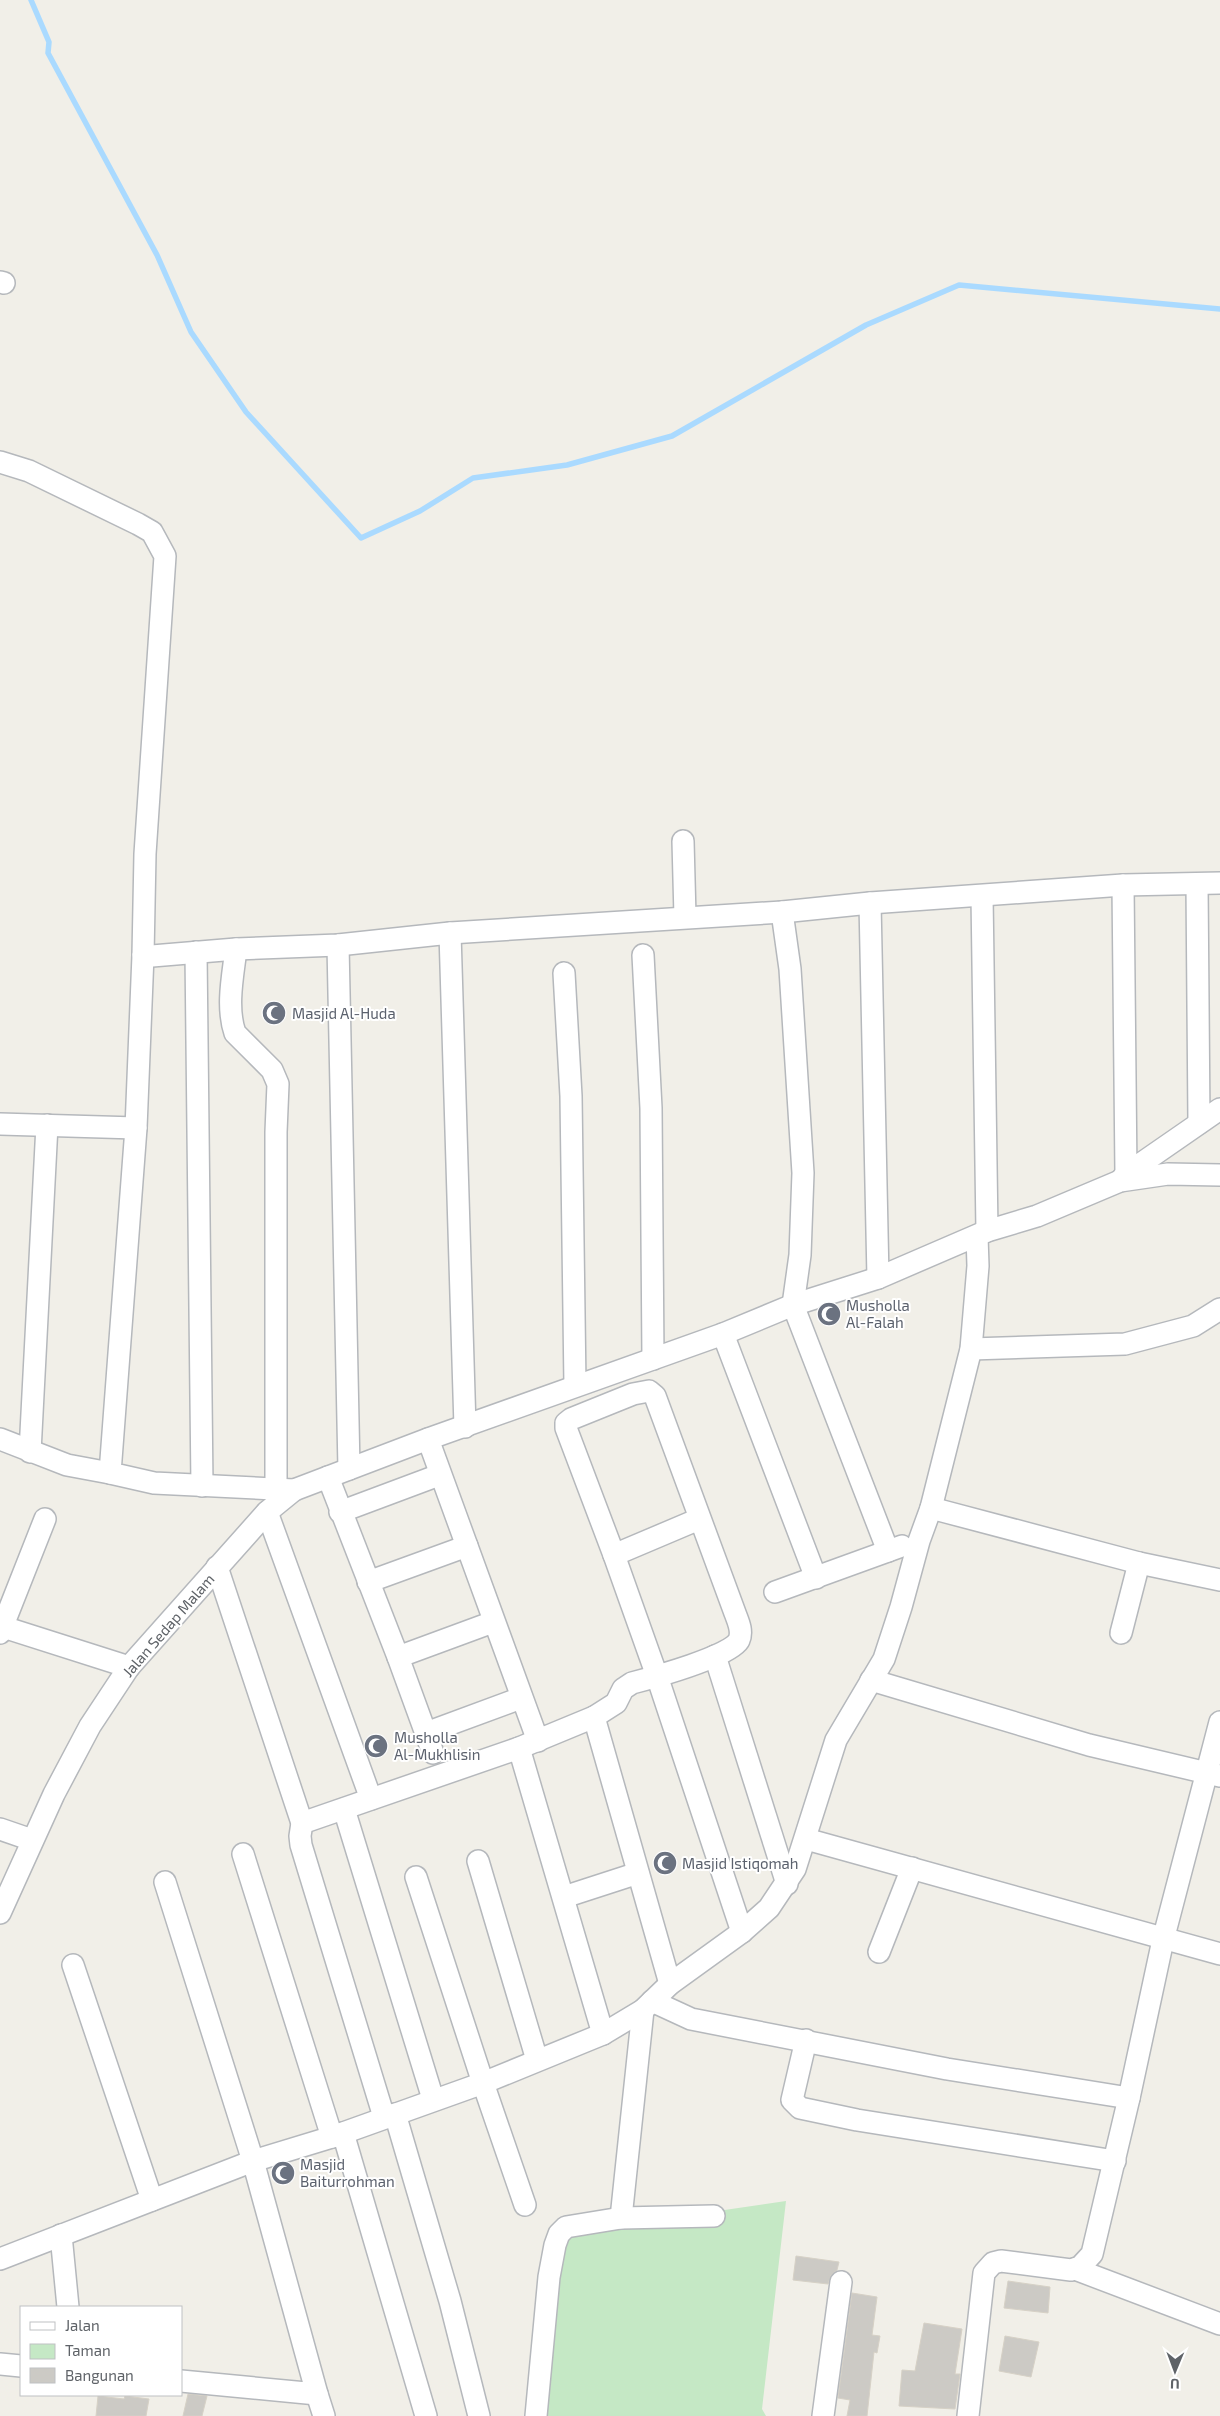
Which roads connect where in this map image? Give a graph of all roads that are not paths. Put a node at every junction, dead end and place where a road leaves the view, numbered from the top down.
1 (0, 462) edge
2 (683, 842) dead end
3 (1220, 883) edge
4 (1197, 884) junction
5 (1123, 885) junction
6 (982, 896) junction
7 (870, 903) junction
8 (782, 912) junction
9 (685, 917) junction
10 (450, 932) junction
11 (338, 945) junction
12 (236, 949) junction
13 (196, 952) junction
14 (143, 955) junction
15 (643, 955) dead end
16 (564, 973) dead end
17 (1220, 1109) edge
18 (1198, 1123) junction
19 (0, 1124) edge
20 (47, 1125) junction
21 (136, 1128) junction
22 (1220, 1175) edge
23 (1123, 1177) junction
24 (982, 1233) junction
25 (878, 1278) junction
26 (793, 1305) junction
27 (1220, 1309) edge
28 (723, 1334) junction
29 (971, 1349) junction
30 (653, 1359) junction
31 (584, 1384) junction
32 (603, 1406) junction
33 (465, 1427) junction
34 (0, 1439) edge
35 (428, 1439) junction
36 (30, 1452) junction
37 (348, 1470) junction
38 (110, 1473) junction
39 (440, 1475) junction
40 (328, 1478) junction
41 (202, 1486) junction
42 (285, 1489) junction
43 (930, 1508) junction
44 (267, 1512) junction
45 (340, 1512) junction
46 (699, 1518) junction
47 (44, 1519) dead end
48 (919, 1541) junction
49 (467, 1546) junction
50 (888, 1551) junction
51 (614, 1555) junction
52 (1139, 1563) junction
53 (218, 1567) junction
54 (816, 1578) junction
55 (1220, 1580) edge
56 (368, 1582) junction
57 (775, 1592) dead end
58 (494, 1622) junction
59 (1, 1629) edge
60 (1121, 1633) dead end
61 (715, 1656) junction
62 (398, 1657) junction
63 (128, 1667) junction
64 (657, 1676) junction
65 (871, 1680) junction
66 (521, 1698) junction
67 (594, 1717) junction
68 (1220, 1722) edge
69 (426, 1733) junction
70 (528, 1745) junction
71 (433, 1753) dead end
72 (1214, 1774) edge
73 (371, 1799) junction
74 (344, 1809) junction
75 (302, 1823) junction
76 (0, 1828) edge
77 (806, 1839) junction
78 (32, 1840) junction
79 (243, 1854) dead end
80 (478, 1861) dead end
81 (912, 1868) junction
82 (638, 1873) junction
83 (416, 1877) dead end
84 (165, 1882) dead end
85 (787, 1884) junction
86 (564, 1897) junction
87 (0, 1913) edge
88 (742, 1932) junction
89 (1163, 1940) junction
90 (879, 1952) dead end
91 (1220, 1954) edge
92 (73, 1965) dead end
93 (670, 1984) junction
94 (647, 2006) junction
95 (603, 2034) junction
96 (806, 2040) junction
97 (537, 2060) junction
98 (482, 2083) junction
99 (1130, 2098) junction
100 (433, 2099) junction
101 (390, 2115) junction
102 (338, 2135) junction
103 (253, 2161) junction
104 (1115, 2161) junction
105 (152, 2200) junction
106 (525, 2205) dead end
107 (714, 2216) dead end
108 (621, 2218) junction
109 (61, 2235) junction
110 (0, 2259) edge
111 (1075, 2269) junction
112 (841, 2282) dead end
113 (68, 2306) edge
114 (1220, 2324) edge
115 (0, 2364) edge
116 (20, 2366) edge
117 (182, 2381) edge
118 (317, 2394) junction
119 (324, 2416) edge
120 (426, 2416) edge
121 (478, 2416) edge
122 (536, 2416) edge
123 (823, 2416) edge
124 (968, 2416) edge

1 - 14 street
2 - 9 street
3 - 4 street
4 - 5 street
4 - 18 street
5 - 6 street
5 - 23 street
6 - 7 street
6 - 24 street
7 - 8 street
7 - 25 street
8 - 9 street
8 - 26 street
9 - 10 street
10 - 11 street
10 - 33 street
11 - 12 street
11 - 37 street
12 - 13 street
12 - 42 street
13 - 14 street
13 - 41 street
14 - 21 street
15 - 30 street
16 - 31 street
17 - 18 street
18 - 23 street
19 - 20 street
20 - 21 street
20 - 36 street
21 - 38 street
22 - 23 street
23 - 24 street
24 - 25 street
24 - 29 street
25 - 26 street
26 - 28 street
26 - 50 street
27 - 29 street
28 - 30 street
28 - 54 street
29 - 43 street
30 - 31 street
31 - 32 street
31 - 33 street
32 - 46 street
32 - 51 street
33 - 35 street
34 - 36 street
35 - 37 street
35 - 39 street
36 - 38 street
37 - 40 street
38 - 41 street
39 - 45 street
39 - 49 street
40 - 42 street
40 - 45 street
41 - 42 street
42 - 44 street, Jalan Sedap Malam
43 - 48 street
43 - 52 street
44 - 53 street, Jalan Sedap Malam
44 - 73 street
45 - 56 street
46 - 51 street
46 - 61 street
47 - 59 street
48 - 50 street
48 - 65 street
49 - 56 street
49 - 58 street
50 - 54 street
51 - 64 street
52 - 55 street
52 - 60 street
53 - 63 street, Jalan Sedap Malam
53 - 75 street
54 - 57 street
56 - 62 street
58 - 62 street
58 - 66 street
59 - 63 street
61 - 64 street
61 - 85 street
62 - 69 street
63 - 78 street, Jalan Sedap Malam
64 - 67 street
64 - 88 street
65 - 72 street
65 - 77 street
66 - 69 street
66 - 70 street
67 - 70 street
67 - 82 street
68 - 72 street
69 - 71 street
70 - 73 street
70 - 86 street
72 - 89 street
73 - 74 street
74 - 75 street
74 - 100 street
75 - 101 street
76 - 78 street
77 - 81 street
77 - 85 street
78 - 87 street, Jalan Sedap Malam
79 - 102 street
80 - 97 street
81 - 89 street
81 - 90 street
82 - 86 street
82 - 93 street
83 - 98 street
84 - 103 street
85 - 88 street
86 - 95 street
88 - 93 street
89 - 91 street
89 - 99 street
92 - 105 street
93 - 94 street
94 - 95 street
94 - 96 street
94 - 108 street
95 - 97 street
96 - 99 street
96 - 104 street
97 - 98 street
98 - 100 street
98 - 106 street
99 - 104 street
100 - 101 street
101 - 102 street
101 - 121 street
102 - 103 street
102 - 120 street
103 - 105 street
103 - 118 street
104 - 111 street
105 - 109 street
107 - 108 street
108 - 122 street
109 - 110 street
109 - 113 street
111 - 114 street
111 - 124 street
112 - 123 street
115 - 116 street
117 - 118 street
118 - 119 street

